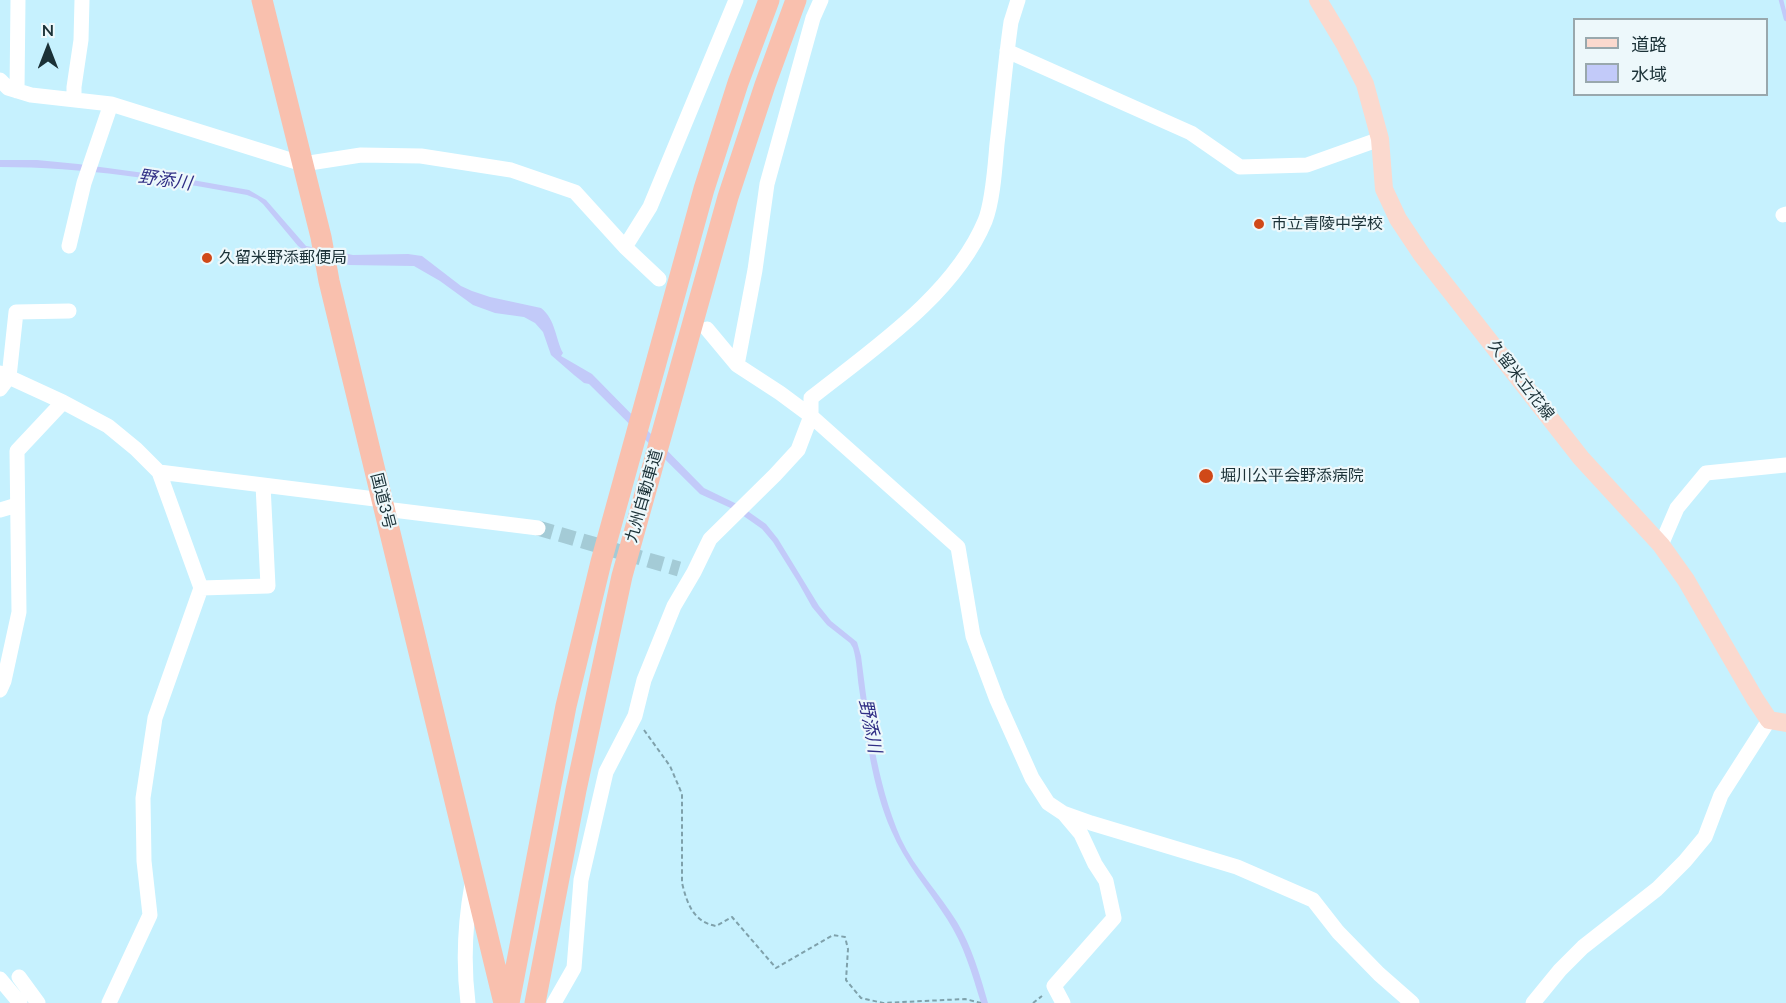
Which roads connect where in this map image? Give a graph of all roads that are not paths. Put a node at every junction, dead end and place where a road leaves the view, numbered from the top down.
1 (18, 0) edge
2 (82, 0) edge
3 (262, 0) edge
4 (736, 0) edge
5 (769, 0) edge
6 (796, 0) edge
7 (821, 0) edge
8 (1018, 0) edge
9 (1318, 0) edge
10 (1007, 51) junction
11 (0, 80) edge
12 (17, 91) junction
13 (74, 100) junction
14 (111, 104) junction
15 (1380, 139) junction
16 (303, 164) junction
17 (69, 246) dead end
18 (625, 247) junction
19 (659, 279) dead end
20 (69, 311) dead end
21 (707, 329) dead end
22 (737, 365) junction
23 (3, 380) edge
24 (63, 402) junction
25 (812, 416) junction
26 (1786, 465) edge
27 (159, 472) junction
28 (263, 485) junction
29 (384, 504) junction
30 (17, 506) junction
31 (0, 510) edge
32 (538, 528) tunnel mouth
33 (1660, 545) junction
34 (201, 588) junction
35 (1, 684) edge
36 (1778, 721) edge
37 (1063, 813) junction
38 (473, 877) junction
39 (19, 977) dead end
40 (0, 979) edge
41 (537, 993) edge
42 (20, 1003) edge
43 (38, 1003) edge
44 (109, 1003) edge
45 (468, 1003) edge
46 (504, 1003) edge
47 (510, 1003) edge
48 (554, 1003) edge
49 (1063, 1003) edge
50 (1412, 1003) edge
51 (1533, 1003) edge

1 - 12 street
2 - 13 street
3 - 16 highway, 国道3号
4 - 18 street
5 - 47 highway, 九州自動車道
6 - 41 highway, 九州自動車道
7 - 22 street
8 - 10 street
9 - 15 main road, 久留米立花線
10 - 15 street
10 - 25 street
11 - 12 street
12 - 13 street
13 - 14 street
14 - 16 street
14 - 17 street
15 - 33 main road, 久留米立花線
16 - 18 street
16 - 29 highway, 国道3号
18 - 19 street
20 - 23 street
21 - 22 street
22 - 25 street
23 - 24 street
24 - 27 street
24 - 30 street
25 - 37 street
25 - 48 street
26 - 33 street
27 - 28 street
27 - 34 street
28 - 29 street
28 - 34 street
29 - 32 street
29 - 38 highway, 国道3号
30 - 31 street
30 - 35 street
33 - 36 main road, 久留米立花線
34 - 44 street
36 - 51 street
37 - 49 street
37 - 50 street
38 - 45 street
38 - 46 highway, 国道3号
39 - 43 street
40 - 42 street

